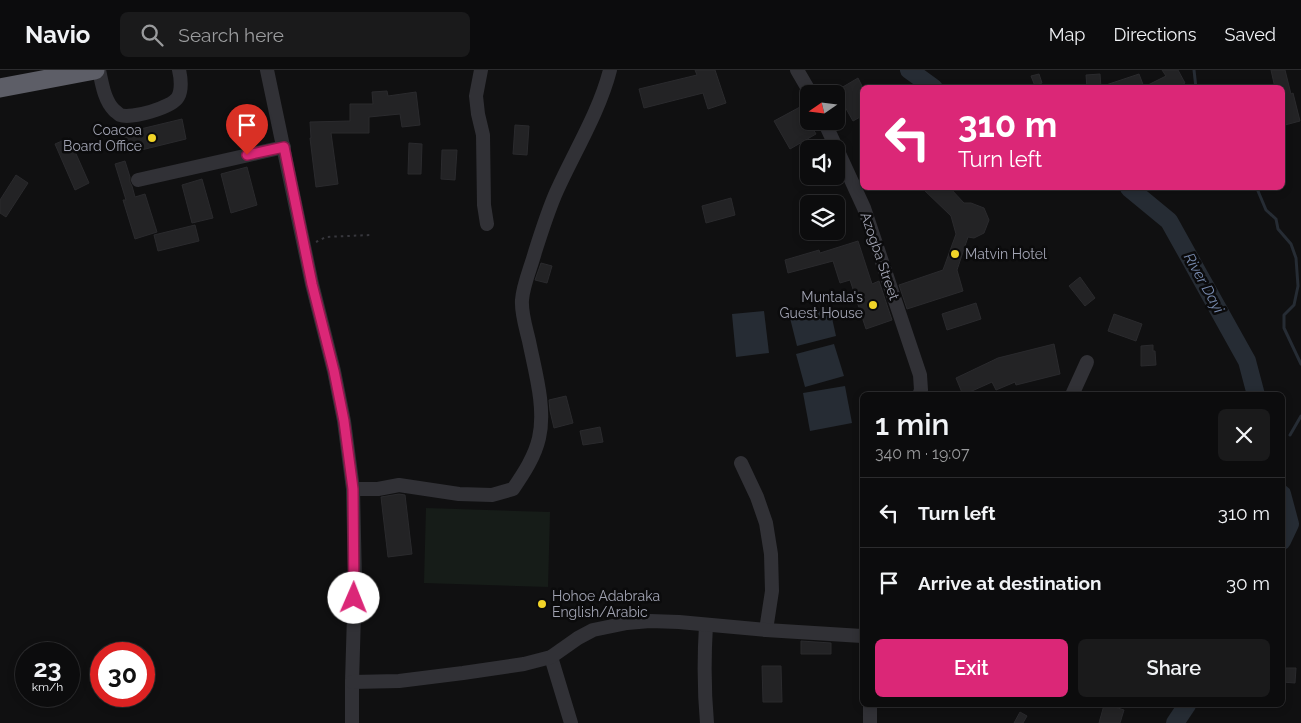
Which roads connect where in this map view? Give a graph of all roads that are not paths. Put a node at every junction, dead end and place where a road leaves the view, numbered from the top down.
1 (99, 70) edge
2 (180, 70) edge
3 (268, 70) edge
4 (481, 70) edge
5 (610, 70) edge
6 (797, 70) edge
7 (84, 71) edge
8 (806, 85) edge
9 (0, 88) edge
10 (828, 130) edge
11 (284, 147) junction
12 (138, 180) dead end
13 (486, 224) dead end
14 (1087, 362) dead end
15 (920, 376) junction
16 (920, 392) edge
17 (928, 392) edge
18 (1074, 392) edge
19 (741, 463) dead end
20 (353, 489) junction
21 (706, 625) junction
22 (766, 630) junction
23 (860, 636) edge
24 (551, 658) junction
25 (352, 682) junction
26 (870, 707) edge
27 (352, 723) edge
28 (571, 723) edge
29 (707, 723) edge
30 (870, 723) edge

1 - 2 street
3 - 11 street
4 - 13 street
5 - 20 street
6 - 8 street
7 - 9 highway
10 - 15 street, Azogba Street
11 - 12 street
11 - 20 street
14 - 18 street
15 - 16 street, Azogba Street
15 - 17 street
19 - 22 street
20 - 25 street
21 - 22 street
21 - 24 street
21 - 29 street
22 - 23 street
24 - 25 street
24 - 28 street
25 - 27 street
26 - 30 street

